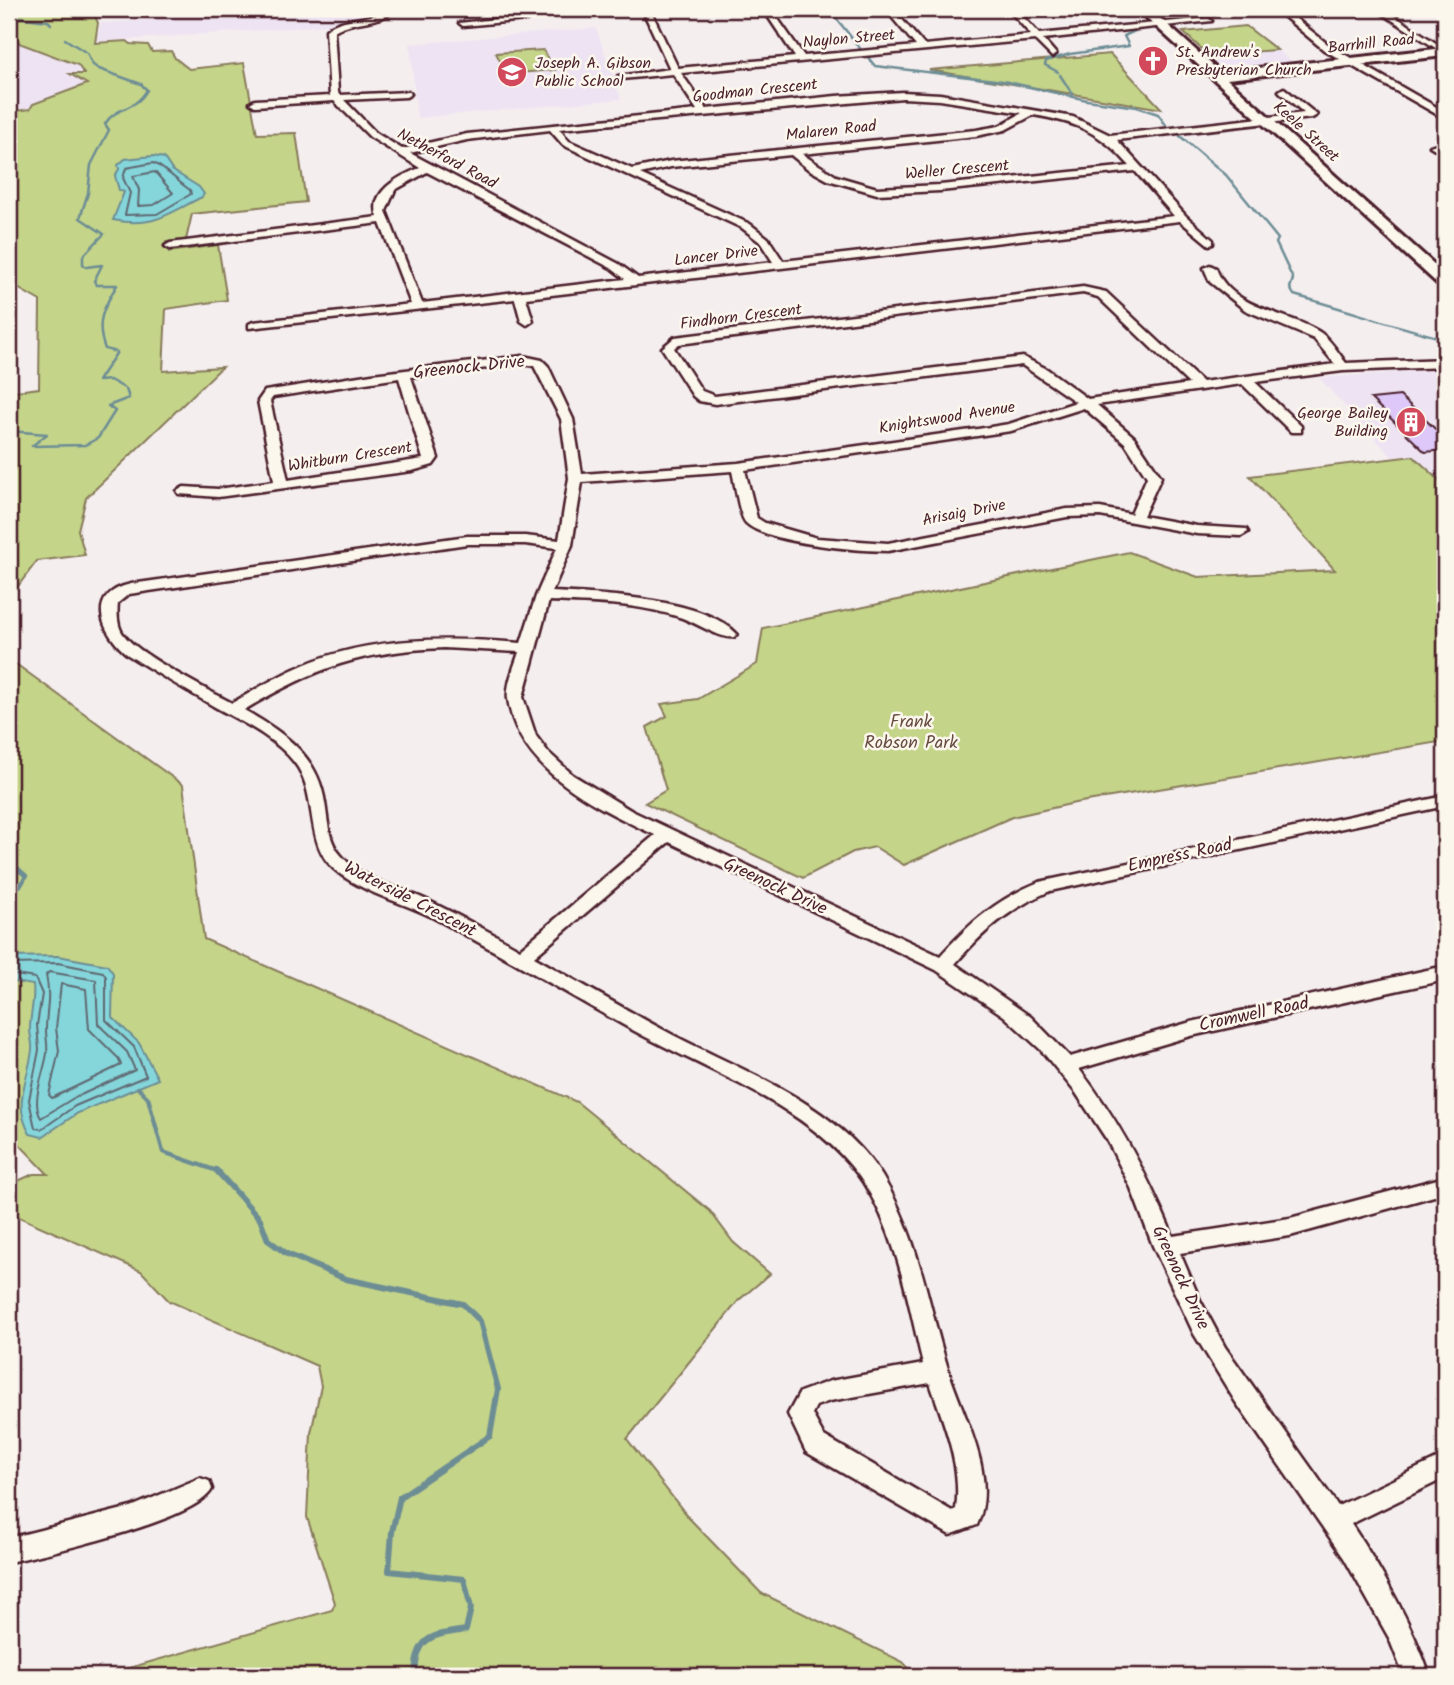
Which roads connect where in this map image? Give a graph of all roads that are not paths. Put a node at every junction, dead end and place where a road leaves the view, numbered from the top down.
1 (392, 9) edge
2 (533, 9) edge
3 (646, 9) edge
4 (767, 9) edge
5 (889, 9) edge
6 (1012, 9) edge
7 (1143, 9) edge
8 (1191, 9) edge
9 (1279, 9) edge
10 (1379, 9) edge
11 (463, 23) dead end
12 (1162, 25) junction
13 (1039, 37) junction
14 (922, 48) junction
15 (1445, 52) edge
16 (1052, 54) dead end
17 (801, 59) junction
18 (1352, 62) junction
19 (675, 71) junction
20 (622, 76) dead end
21 (1216, 76) junction
22 (1284, 91) dead end
23 (406, 94) dead end
24 (336, 98) junction
25 (255, 103) dead end
26 (703, 112) junction
27 (1032, 112) junction
28 (1445, 116) edge
29 (1268, 121) junction
30 (552, 127) junction
31 (1109, 138) junction
32 (793, 151) junction
33 (400, 152) junction
34 (428, 168) junction
35 (1135, 168) junction
36 (629, 173) junction
37 (1182, 218) junction
38 (384, 219) junction
39 (1209, 242) dead end
40 (170, 246) dead end
41 (780, 265) junction
42 (1210, 268) dead end
43 (636, 282) junction
44 (1445, 282) edge
45 (520, 295) junction
46 (418, 308) junction
47 (527, 321) dead end
48 (253, 326) dead end
49 (1445, 363) edge
50 (1343, 367) junction
51 (404, 374) junction
52 (1246, 381) junction
53 (1199, 386) junction
54 (1086, 403) junction
55 (1296, 429) dead end
56 (738, 467) junction
57 (576, 478) junction
58 (282, 485) junction
59 (184, 491) dead end
60 (1136, 517) junction
61 (1241, 532) dead end
62 (565, 544) junction
63 (543, 596) junction
64 (729, 634) dead end
65 (526, 648) junction
66 (234, 709) junction
67 (1445, 801) edge
68 (666, 835) junction
69 (521, 958) junction
70 (943, 965) junction
71 (1445, 973) edge
72 (1065, 1066) junction
73 (1445, 1185) edge
74 (1164, 1246) junction
75 (937, 1371) junction
76 (1445, 1466) edge
77 (200, 1489) dead end
78 (1334, 1520) junction
79 (9, 1549) edge
80 (1417, 1676) edge

1 - 24 street
2 - 11 street
3 - 19 street
4 - 17 street
5 - 14 street
6 - 13 street
7 - 12 main road, Keele Street
8 - 12 street, Naylon Street
9 - 18 street
10 - 15 street
12 - 13 street, Naylon Street
12 - 21 main road, Keele Street
13 - 14 street, Naylon Street
13 - 16 street
14 - 17 street, Naylon Street
15 - 18 main road, Barrhill Road
17 - 19 street, Naylon Street
18 - 21 main road, Barrhill Road
18 - 28 street
19 - 20 street, Naylon Street
19 - 26 street
21 - 29 main road, Keele Street
22 - 29 street
23 - 24 street
24 - 25 street
24 - 33 street, Netherford Road
26 - 27 street, Goodman Crescent
26 - 30 street, Goodman Crescent
27 - 31 street, Goodman Crescent
27 - 32 street, Malaren Road
29 - 31 street
29 - 44 main road, Keele Street
30 - 33 street, Goodman Crescent
30 - 36 street
31 - 35 street
32 - 35 street, Weller Crescent
32 - 36 street, Malaren Road
33 - 34 street, Netherford Road
34 - 38 street
34 - 43 street, Netherford Road
35 - 37 street
36 - 41 street
37 - 39 street
37 - 41 street, Lancer Drive
38 - 40 street
38 - 46 street
41 - 43 street, Lancer Drive
42 - 50 street
43 - 45 street, Lancer Drive
45 - 46 street, Lancer Drive
45 - 47 street
46 - 48 street, Lancer Drive
49 - 50 street, Knightswood Avenue
50 - 52 street, Knightswood Avenue
51 - 57 street, Greenock Drive
51 - 58 street, Greenock Drive
51 - 58 street, Whitburn Crescent
52 - 53 street, Knightswood Avenue
52 - 55 street
53 - 54 street, Knightswood Avenue
53 - 54 street, Findhorn Crescent
54 - 56 street, Knightswood Avenue
54 - 60 street
56 - 57 street, Knightswood Avenue
56 - 60 street, Arisaig Drive
57 - 62 street, Greenock Drive
58 - 59 street, Whitburn Crescent
60 - 61 street, Arisaig Drive
62 - 63 street, Greenock Drive
62 - 66 street, Waterside Crescent
63 - 64 street
63 - 65 street, Greenock Drive
65 - 66 street
65 - 68 street, Greenock Drive
66 - 69 street, Waterside Crescent
67 - 70 street, Empress Road
68 - 69 street
68 - 70 street, Greenock Drive
69 - 75 street, Waterside Crescent
70 - 72 street, Greenock Drive
71 - 72 street, Cromwell Road
72 - 74 street, Greenock Drive
73 - 74 street
74 - 78 street, Greenock Drive
75 - 75 street, Waterside Crescent
76 - 78 street
77 - 79 street
78 - 80 street, Greenock Drive

